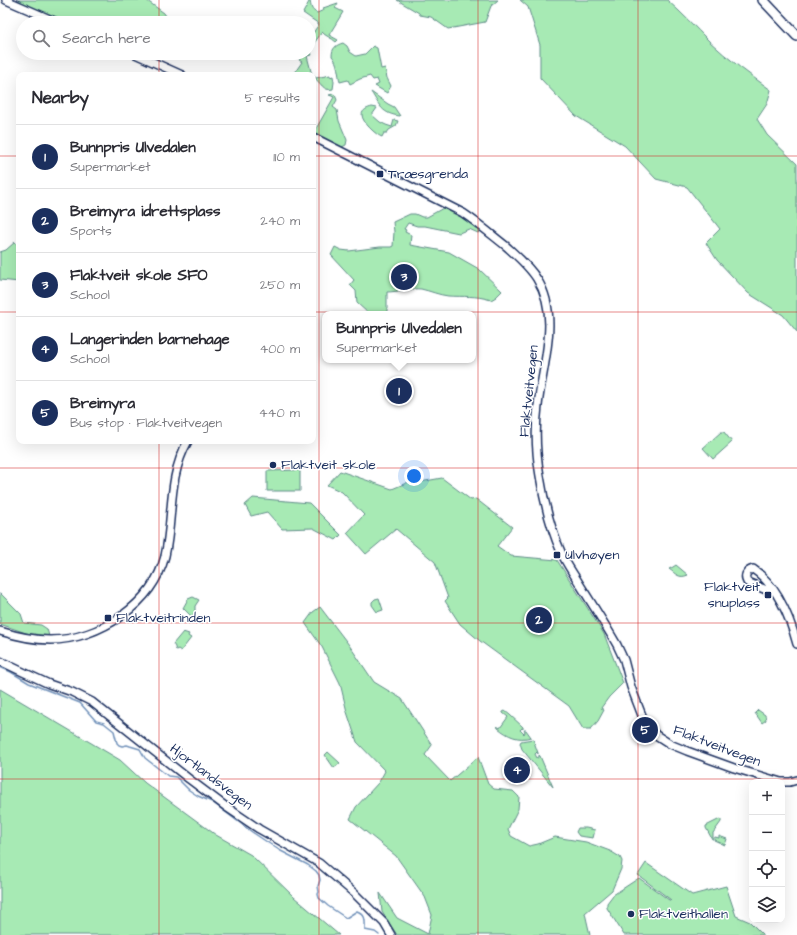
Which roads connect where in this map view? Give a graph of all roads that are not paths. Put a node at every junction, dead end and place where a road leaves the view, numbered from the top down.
1 (6, 0) edge
2 (763, 0) edge
3 (43, 16) edge
4 (797, 36) edge
5 (149, 60) edge
6 (175, 72) edge
7 (316, 139) edge
8 (187, 444) edge
9 (774, 591) dead end
10 (0, 630) edge
11 (797, 644) edge
12 (0, 661) edge
13 (771, 779) edge
14 (797, 780) edge
15 (785, 782) edge
16 (391, 935) edge

1 - 3 main road
2 - 4 highway
5 - 6 main road
7 - 13 main road, Flaktveitvegen
8 - 10 main road
9 - 11 main road
12 - 16 main road, Hjortlandsvegen
14 - 15 main road, Flaktveitvegen

